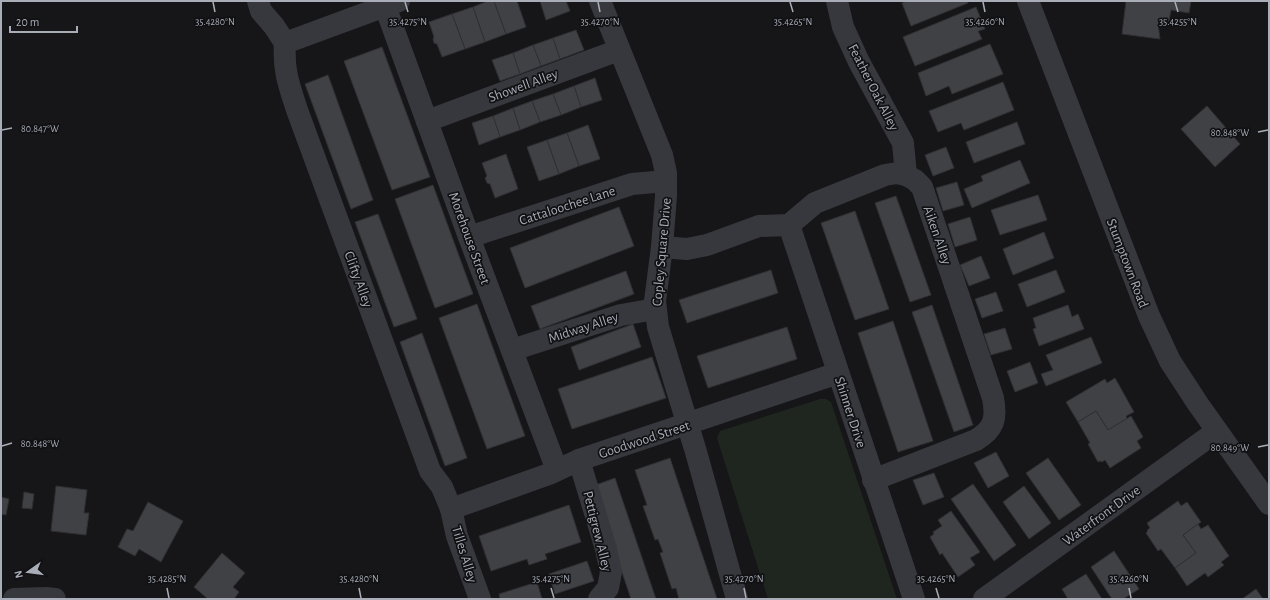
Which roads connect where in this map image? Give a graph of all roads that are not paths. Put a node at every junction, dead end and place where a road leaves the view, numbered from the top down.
1 (258, 1) edge
2 (600, 1) edge
3 (838, 1) edge
4 (1028, 1) edge
5 (392, 3) edge
6 (285, 43) junction
7 (619, 50) junction
8 (427, 121) junction
9 (906, 175) junction
10 (666, 181) junction
11 (789, 225) junction
12 (469, 237) junction
13 (662, 247) junction
14 (655, 310) junction
15 (512, 350) junction
16 (838, 373) junction
17 (687, 424) junction
18 (1218, 431) junction
19 (579, 460) junction
20 (557, 470) junction
21 (873, 480) junction
22 (1269, 504) edge
23 (451, 509) junction
24 (14, 599) edge
25 (55, 599) edge
26 (480, 599) edge
27 (599, 599) edge
28 (737, 599) edge
29 (914, 599) edge
30 (984, 599) edge

1 - 6 street
2 - 7 street, Copley Square Drive
3 - 9 street, Feather Oak Alley
4 - 18 street, Stumptown Road
5 - 6 street
5 - 8 street, Morehouse Street
6 - 23 street, Clifty Alley
7 - 8 street, Showell Alley
7 - 10 street, Copley Square Drive
8 - 12 street, Morehouse Street
9 - 11 street
9 - 21 street, Aiken Alley
10 - 12 street, Cattaloochee Lane
10 - 13 street, Copley Square Drive
11 - 13 street
11 - 16 street, Shinner Drive
12 - 15 street, Morehouse Street
13 - 14 street, Copley Square Drive
14 - 15 street, Midway Alley
14 - 17 street, Copley Square Drive
15 - 20 street, Morehouse Street
16 - 17 street, Goodwood Street
16 - 21 street, Shinner Drive
17 - 19 street, Goodwood Street
17 - 28 street, Copley Square Drive
18 - 22 street, Stumptown Road
18 - 30 street, Waterfront Drive
19 - 20 street, Goodwood Street
19 - 27 street, Pettigrew Alley
20 - 23 street, Goodwood Street
21 - 29 street, Shinner Drive
23 - 26 street, Tilles Alley
24 - 25 street

